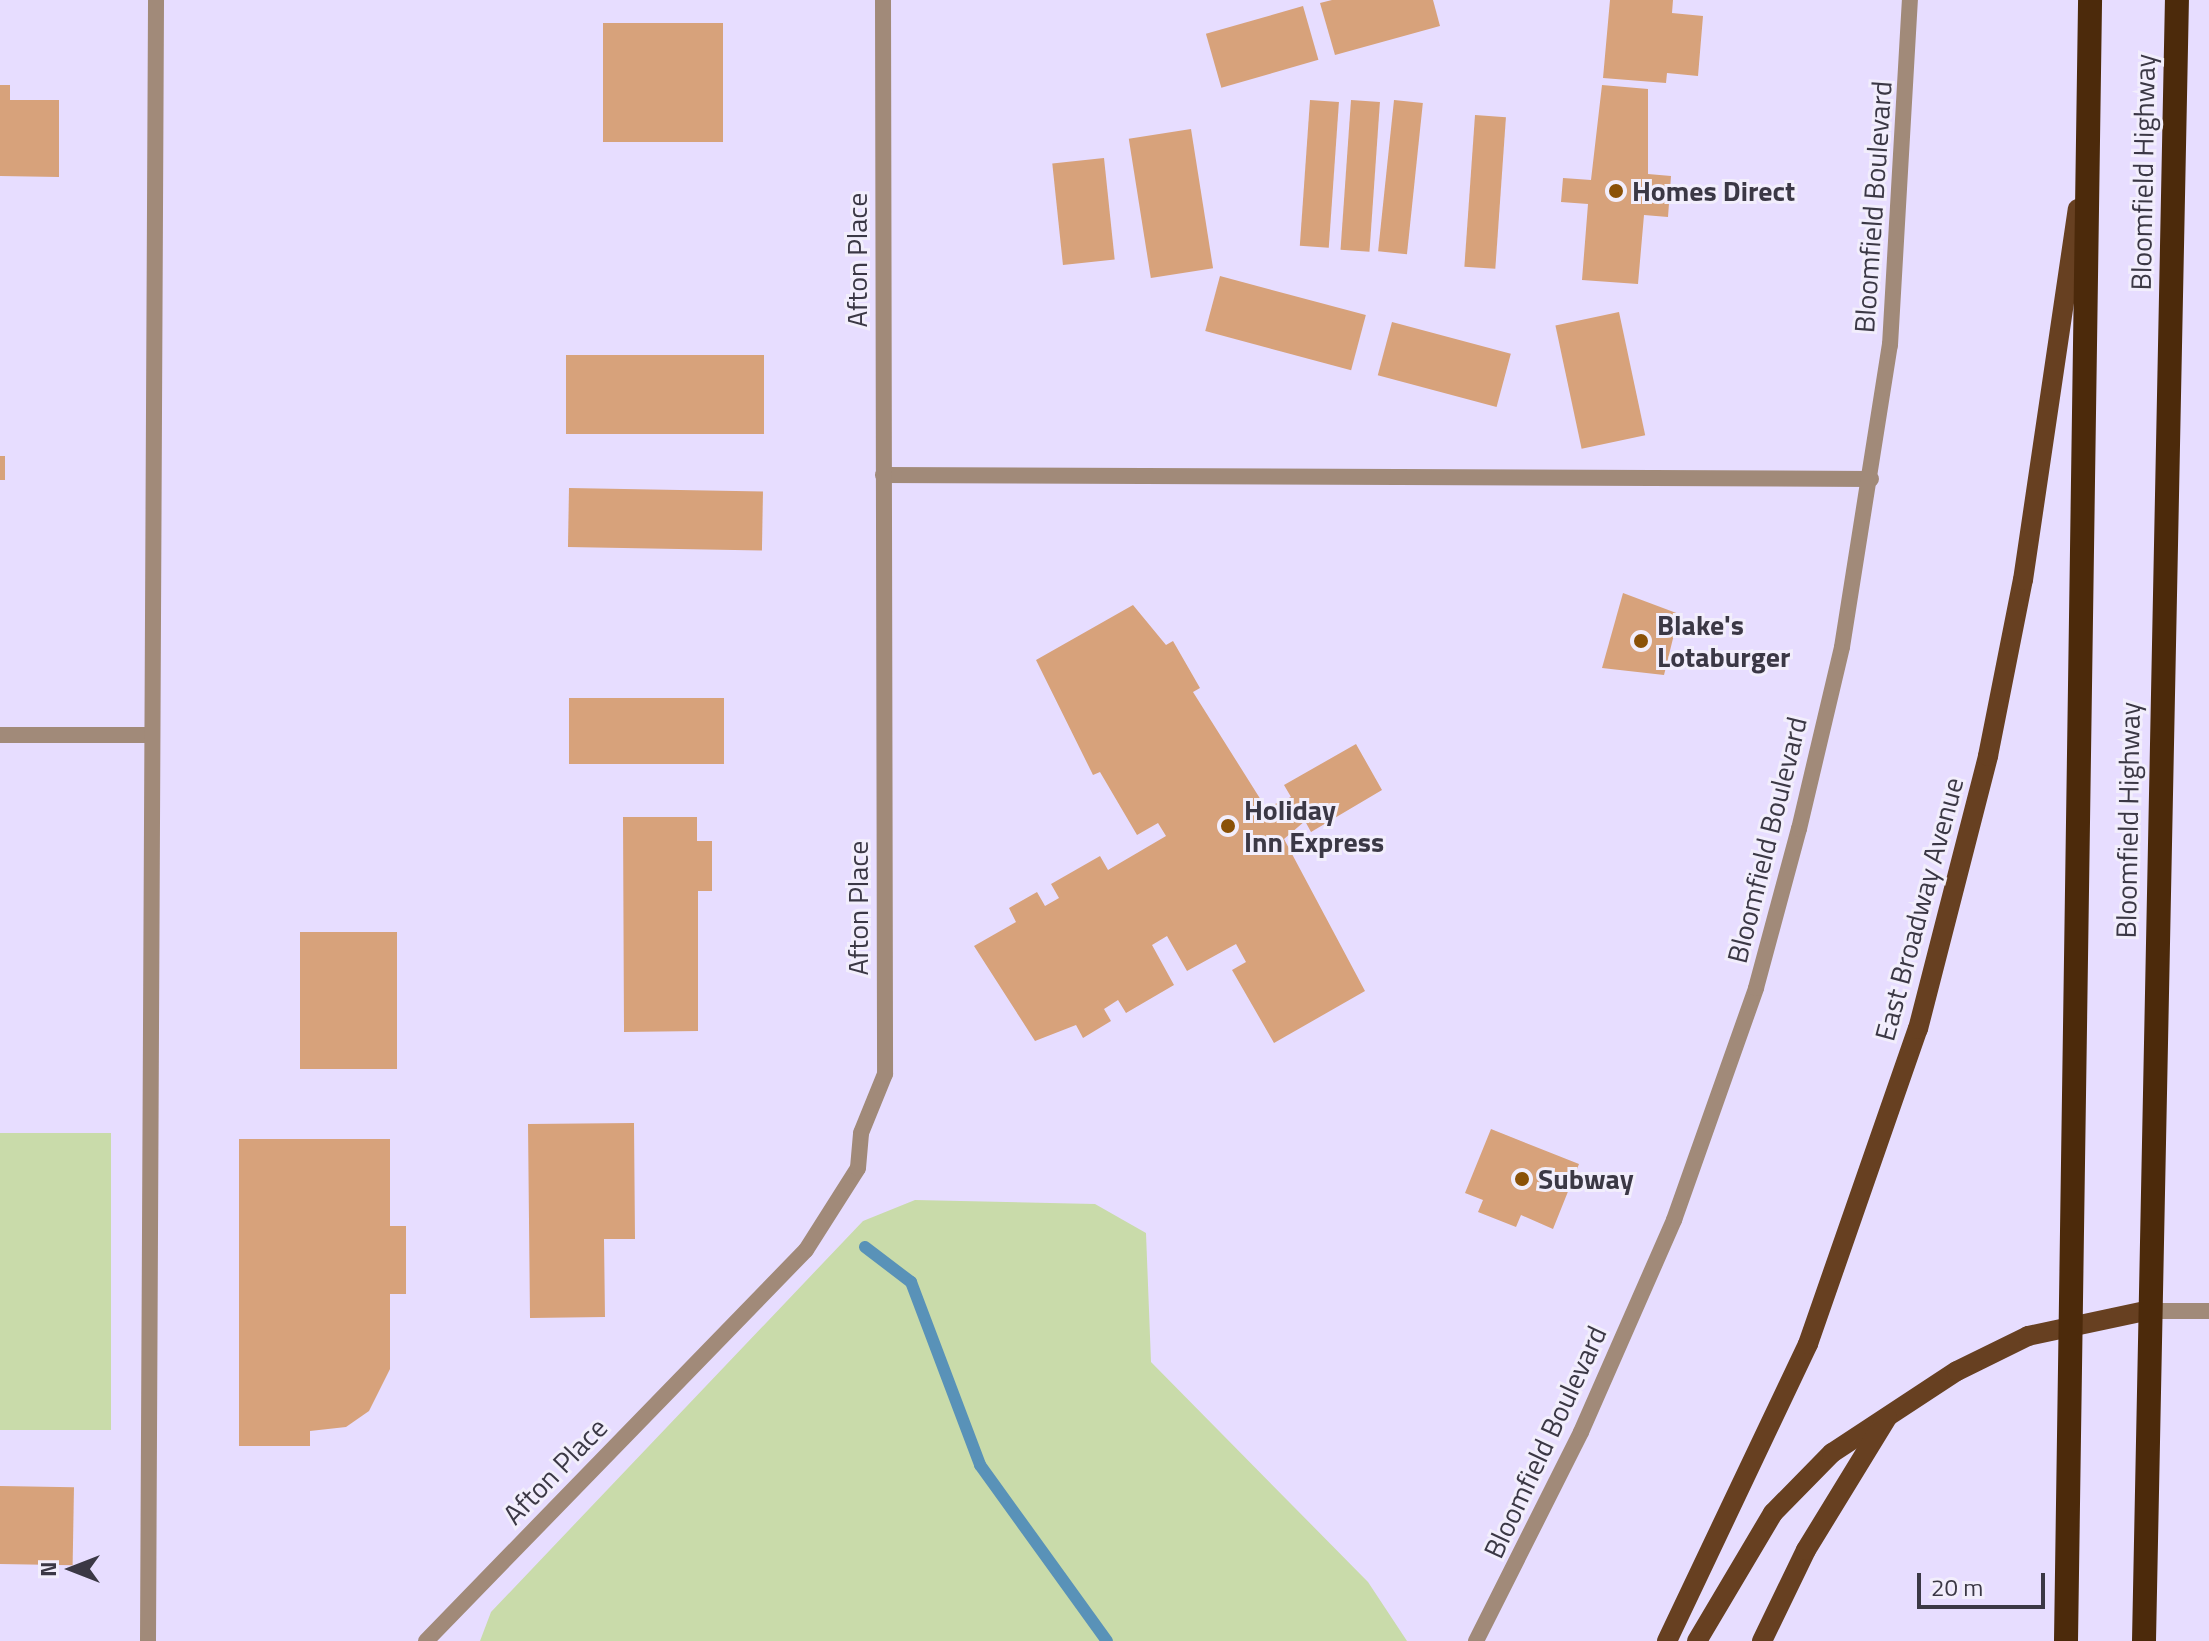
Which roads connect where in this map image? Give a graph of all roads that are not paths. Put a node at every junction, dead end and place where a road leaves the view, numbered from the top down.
1 (156, 0) edge
2 (883, 0) edge
3 (1910, 0) edge
4 (2090, 0) edge
5 (2177, 0) edge
6 (2086, 150) junction
7 (883, 475) junction
8 (1871, 479) junction
9 (0, 735) edge
10 (151, 735) junction
11 (2146, 1311) junction
12 (2209, 1311) edge
13 (2070, 1324) junction
14 (1891, 1412) junction
15 (148, 1641) edge
16 (426, 1641) edge
17 (1476, 1641) edge
18 (1667, 1641) edge
19 (1697, 1641) edge
20 (1762, 1641) edge
21 (2066, 1641) edge
22 (2144, 1641) edge

1 - 10 street
2 - 7 street, Afton Place
3 - 8 street, Bloomfield Boulevard
4 - 6 highway, Bloomfield Highway
5 - 11 highway, Bloomfield Highway
6 - 13 highway, Bloomfield Highway
6 - 18 main road, East Broadway Avenue
7 - 8 street
7 - 16 street, Afton Place
8 - 17 street, Bloomfield Boulevard
9 - 10 street
10 - 15 street
11 - 12 street
11 - 13 main road
11 - 22 highway, Bloomfield Highway
13 - 14 main road
13 - 21 highway, Bloomfield Highway
14 - 19 main road
14 - 20 main road

